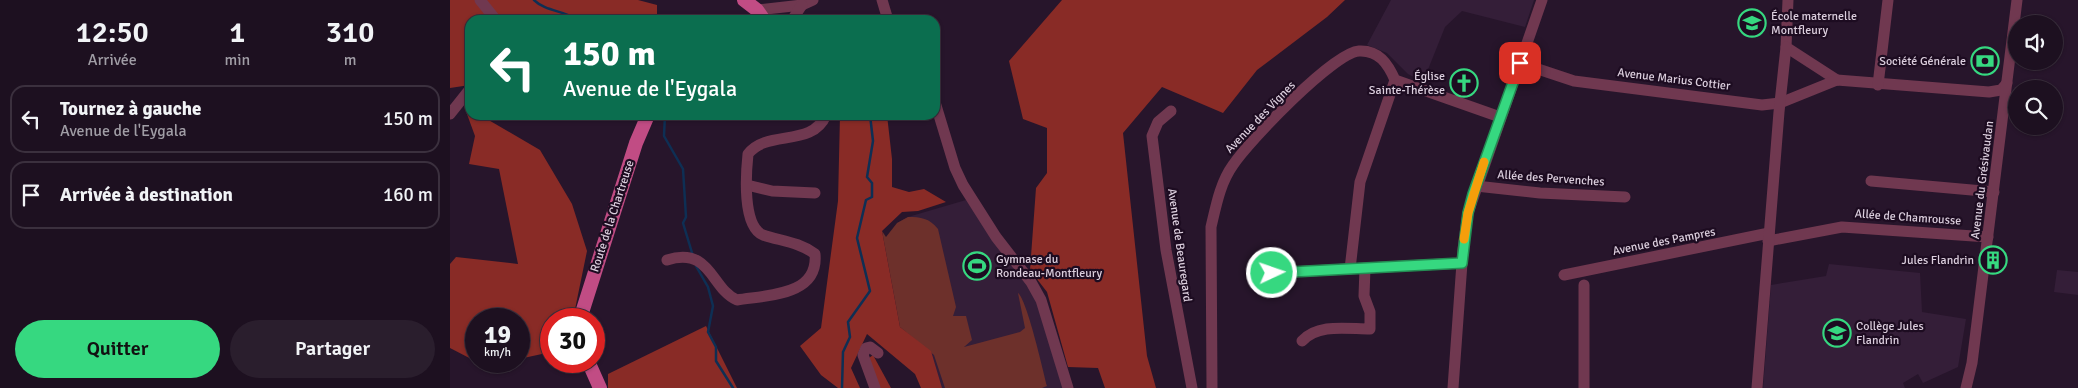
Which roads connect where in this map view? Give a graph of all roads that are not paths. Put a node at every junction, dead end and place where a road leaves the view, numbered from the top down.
1 (480, 0) edge
2 (744, 0) edge
3 (814, 0) edge
4 (882, 0) edge
5 (1542, 0) edge
6 (1788, 0) edge
7 (1888, 0) edge
8 (2017, 0) edge
9 (802, 5) junction
10 (492, 15) edge
11 (760, 15) edge
12 (795, 15) edge
13 (886, 15) edge
14 (1788, 49) junction
15 (1520, 63) junction
16 (1826, 72) junction
17 (1394, 80) junction
18 (1837, 80) junction
19 (1878, 84) junction
20 (2007, 84) junction
21 (1824, 87) junction
22 (1989, 92) junction
23 (465, 95) edge
24 (1780, 103) junction
25 (2005, 107) junction
26 (1171, 111) dead end
27 (450, 114) edge
28 (1500, 117) junction
29 (940, 118) edge
30 (646, 120) edge
31 (823, 120) edge
32 (1871, 182) dead end
33 (747, 185) junction
34 (1476, 186) junction
35 (1994, 192) junction
36 (815, 193) dead end
37 (1625, 197) dead end
38 (1768, 237) junction
39 (1988, 237) junction
40 (667, 260) dead end
41 (1462, 263) junction
42 (1365, 268) junction
43 (1350, 269) junction
44 (1272, 273) dead end
45 (1564, 275) dead end
46 (1584, 285) dead end
47 (584, 308) edge
48 (1302, 341) dead end
49 (878, 353) dead end
50 (1972, 362) junction
51 (593, 373) edge
52 (600, 388) edge
53 (875, 388) edge
54 (1068, 388) edge
55 (1192, 388) edge
56 (1212, 388) edge
57 (1453, 388) edge
58 (1584, 388) edge
59 (1757, 388) edge
60 (1966, 388) edge
61 (1972, 388) edge

1 - 10 street
2 - 11 main road
3 - 9 street
4 - 13 street
5 - 15 street
6 - 14 street
7 - 19 street
8 - 20 street, Avenue du Grésivaudan
9 - 11 street
9 - 12 street
14 - 16 street
14 - 24 street
15 - 24 street, Avenue Marius Cottier
15 - 28 street
16 - 18 street
16 - 21 street
17 - 28 street
17 - 43 street
17 - 56 street, Avenue des Vignes
18 - 19 street
18 - 21 street, Avenue Marius Cottier
19 - 22 street
20 - 22 street
20 - 25 street, Avenue du Grésivaudan
21 - 24 street, Avenue Marius Cottier
22 - 25 street
23 - 27 street
24 - 38 street
25 - 35 street, Avenue du Grésivaudan
26 - 55 street, Avenue de Beauregard
28 - 34 street
29 - 54 street
30 - 47 main road, Route de la Chartreuse
31 - 33 street
32 - 35 street
33 - 36 street
33 - 40 street
34 - 37 street, Allée des Pervenches
34 - 41 street
35 - 39 street, Avenue du Grésivaudan
38 - 39 street, Allée de Chamrousse
38 - 45 street, Avenue des Pampres
38 - 59 street
39 - 50 street, Avenue du Grésivaudan
41 - 42 street
41 - 57 street
42 - 43 street
42 - 48 street
43 - 44 street
46 - 58 street
49 - 53 street
50 - 60 street, Avenue du Grésivaudan
50 - 61 street, Avenue du Grésivaudan
51 - 52 main road

